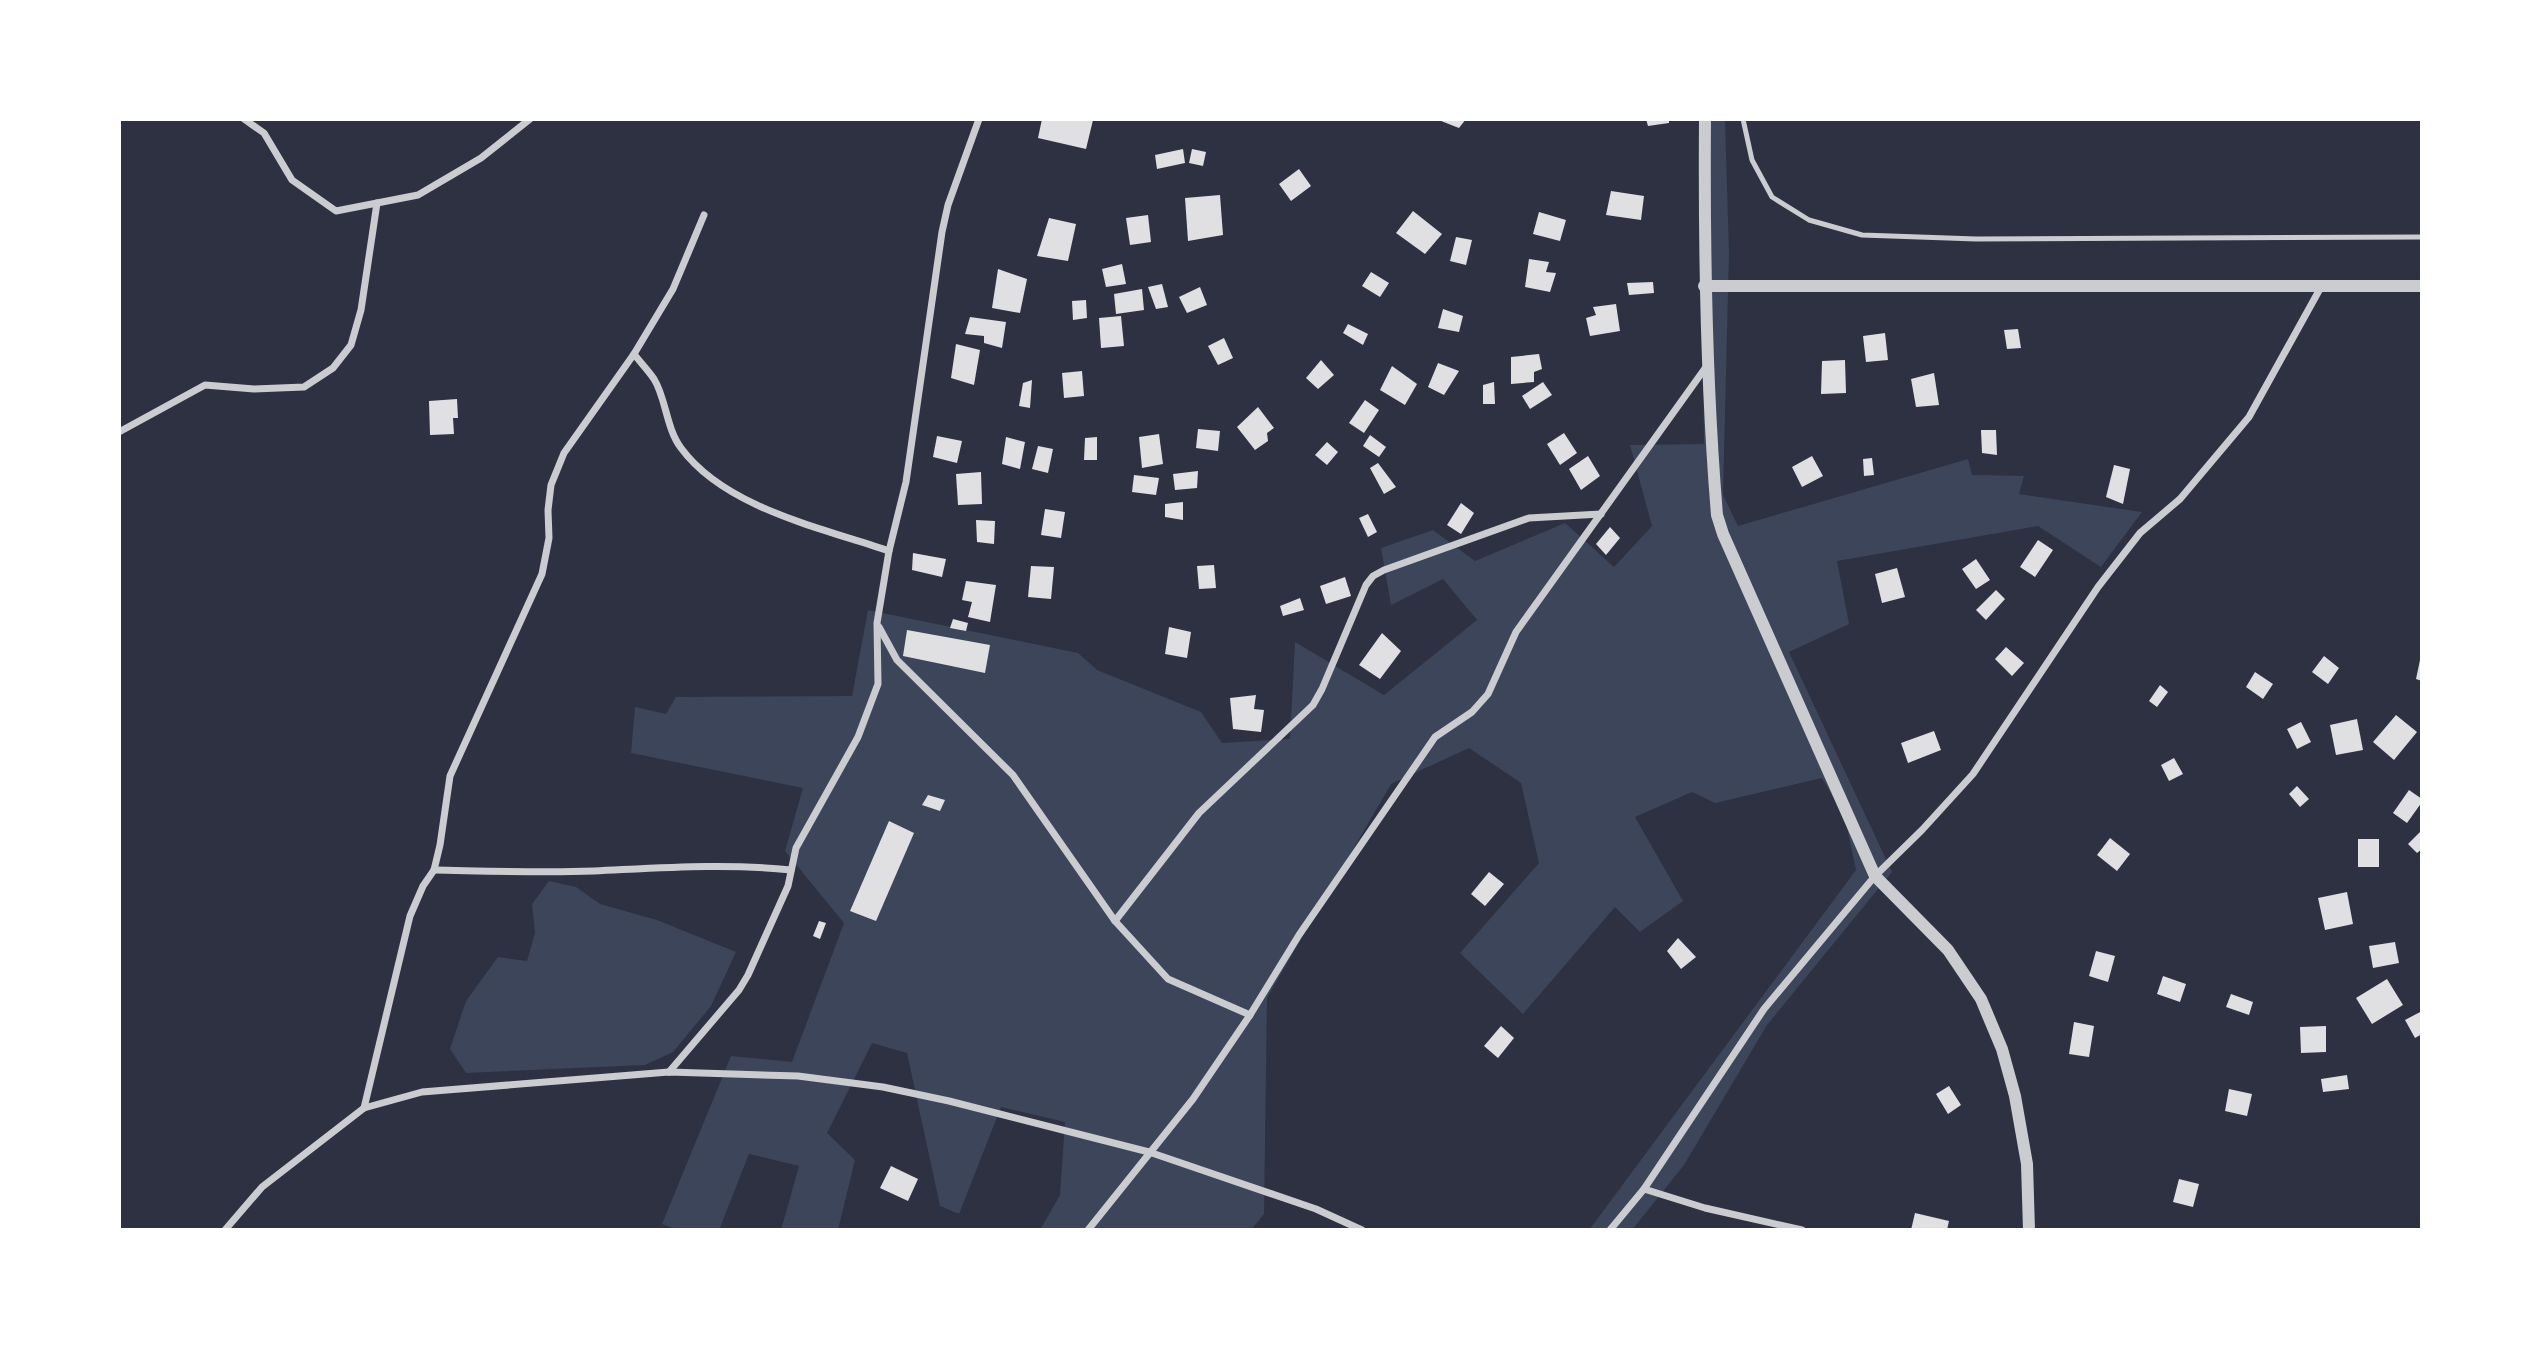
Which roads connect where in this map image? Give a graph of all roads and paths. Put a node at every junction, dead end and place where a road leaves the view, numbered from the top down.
1 (244, 119) edge
2 (530, 119) edge
3 (979, 119) edge
4 (1705, 119) edge
5 (1744, 119) edge
6 (377, 203) junction
7 (705, 215) dead end
8 (2422, 237) edge
9 (1704, 286) junction
10 (2422, 286) edge
11 (2321, 287) junction
12 (634, 354) junction
13 (1707, 367) junction
14 (119, 432) edge
15 (1601, 514) junction
16 (889, 551) junction
17 (877, 623) junction
18 (434, 870) junction
19 (791, 870) junction
20 (1875, 876) junction
21 (1115, 922) junction
22 (1250, 1015) junction
23 (669, 1072) junction
24 (364, 1108) junction
25 (1149, 1153) junction
26 (1644, 1189) junction
27 (225, 1230) edge
28 (1088, 1230) edge
29 (1362, 1230) edge
30 (1610, 1230) edge
31 (1802, 1230) edge
32 (2029, 1230) edge

1 - 6 street
2 - 6 street
3 - 16 street
4 - 9 street
5 - 8 lane
6 - 14 street
7 - 12 street
9 - 11 street
9 - 13 street
10 - 11 street
11 - 20 street
12 - 16 street
12 - 18 street
13 - 15 street
13 - 20 street
15 - 21 street
15 - 22 street
16 - 17 street
17 - 19 street
17 - 21 street
18 - 19 street
18 - 24 street
19 - 23 street
20 - 26 street
20 - 32 street
21 - 22 street
22 - 25 street
23 - 24 street
23 - 25 street
24 - 27 street
25 - 28 street
25 - 29 street
26 - 30 street
26 - 31 street

